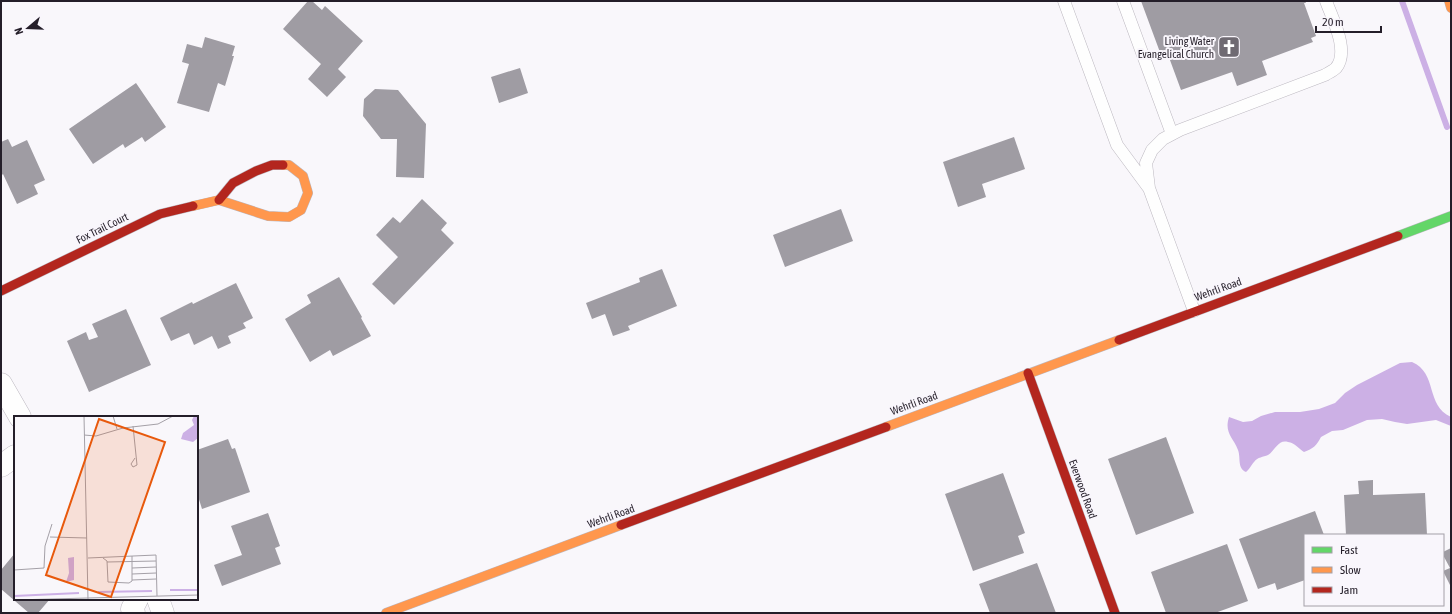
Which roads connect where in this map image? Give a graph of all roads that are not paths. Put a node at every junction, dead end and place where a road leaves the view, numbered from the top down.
1 (1064, 1) edge
2 (1123, 1) edge
3 (1326, 1) edge
4 (1448, 1) edge
5 (1451, 8) edge
6 (1172, 134) junction
7 (1149, 188) junction
8 (219, 200) junction
9 (1451, 216) edge
10 (1, 291) edge
11 (1194, 311) junction
12 (1028, 373) junction
13 (1, 384) edge
14 (19, 416) edge
15 (14, 457) edge
16 (1, 466) edge
17 (136, 600) edge
18 (158, 600) edge
19 (134, 613) edge
20 (163, 613) edge
21 (386, 613) edge
22 (1115, 613) edge

1 - 7 lane
2 - 6 lane
3 - 6 lane
4 - 5 main road
6 - 7 lane
7 - 11 lane
8 - 8 main road
8 - 10 main road, Fox Trail Court
9 - 11 main road, Wehrli Road
11 - 12 main road, Wehrli Road
12 - 21 main road, Wehrli Road
12 - 22 main road, Everwood Road
13 - 14 street
15 - 16 street
17 - 19 street
18 - 20 street

